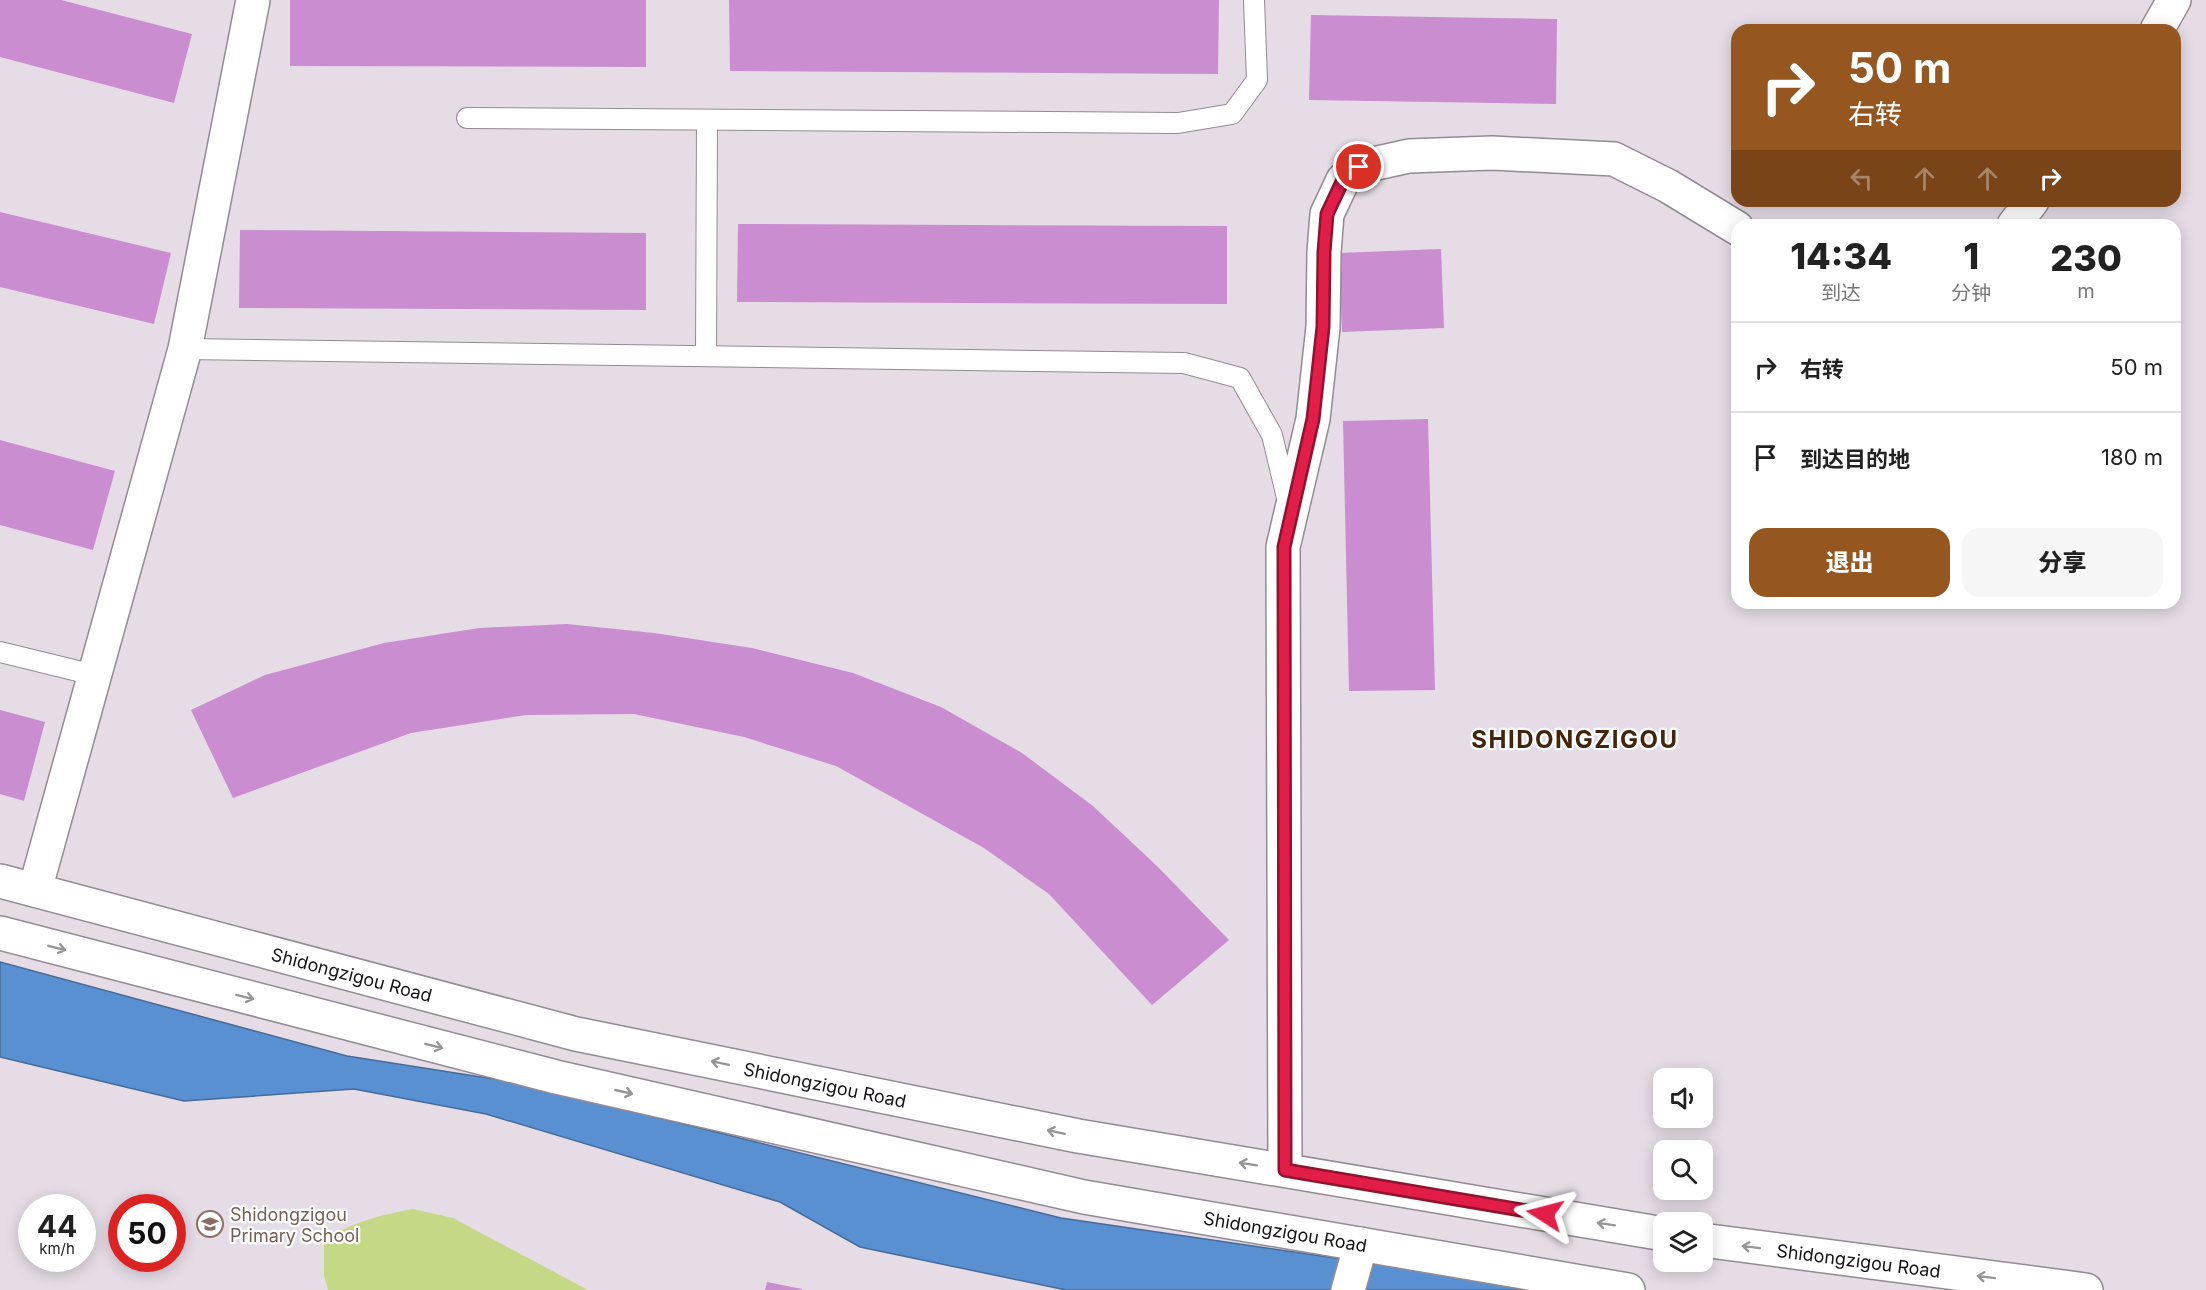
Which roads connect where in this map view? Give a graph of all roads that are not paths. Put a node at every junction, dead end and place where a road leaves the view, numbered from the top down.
1 (253, 0) edge
2 (1254, 0) edge
3 (2174, 0) edge
4 (2160, 24) edge
5 (467, 118) dead end
6 (707, 120) junction
7 (1731, 224) edge
8 (185, 349) junction
9 (706, 356) junction
10 (1291, 515) junction
11 (0, 652) edge
12 (94, 675) junction
13 (0, 881) edge
14 (35, 890) junction
15 (0, 933) edge
16 (1285, 1170) junction
17 (1653, 1232) edge
18 (1713, 1241) edge
19 (1360, 1250) junction
20 (1348, 1290) edge
21 (1628, 1290) edge
22 (2086, 1290) edge

1 - 8 main road
2 - 6 lane
3 - 4 main road
5 - 6 lane
6 - 9 lane
7 - 10 main road
8 - 9 lane
8 - 12 main road
9 - 10 lane
10 - 16 main road
11 - 12 lane
12 - 14 main road
13 - 14 main road, Shidongzigou Road
16 -> 14 main road, Shidongzigou Road
15 -> 19 main road, Shidongzigou Road
17 -> 16 main road, Shidongzigou Road
22 -> 18 main road, Shidongzigou Road
19 - 20 main road
19 - 21 main road, Shidongzigou Road

